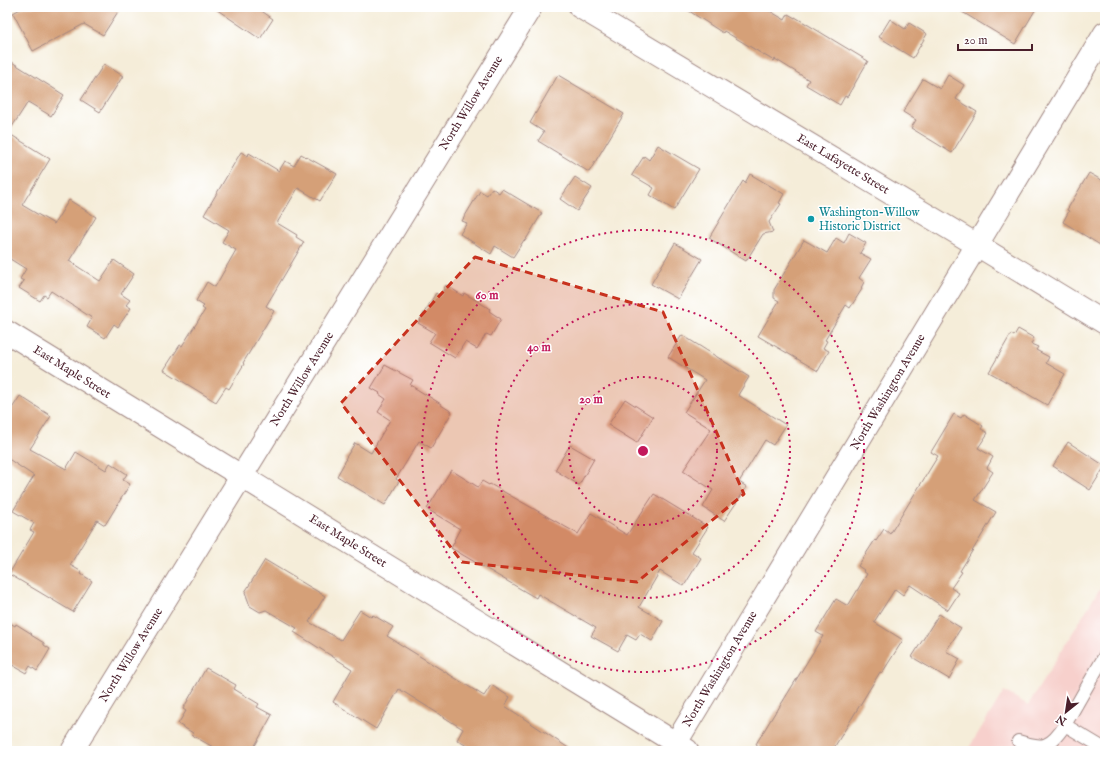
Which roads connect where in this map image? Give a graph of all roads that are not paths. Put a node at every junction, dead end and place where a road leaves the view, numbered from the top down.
1 (531, 7) edge
2 (580, 7) edge
3 (1105, 33) edge
4 (977, 245) junction
5 (1105, 323) edge
6 (7, 332) edge
7 (242, 476) junction
8 (1105, 655) edge
9 (1065, 725) junction
10 (1018, 741) dead end
11 (678, 748) edge
12 (1105, 749) edge
13 (72, 751) edge

1 - 7 street, North Willow Avenue
2 - 4 street, East Lafayette Street
3 - 4 street, North Washington Avenue
4 - 5 street, East Lafayette Street
4 - 11 street, North Washington Avenue
6 - 7 street, East Maple Street
7 - 11 street, East Maple Street
7 - 13 street, North Willow Avenue
8 - 9 lane
9 - 10 lane
9 - 12 lane

